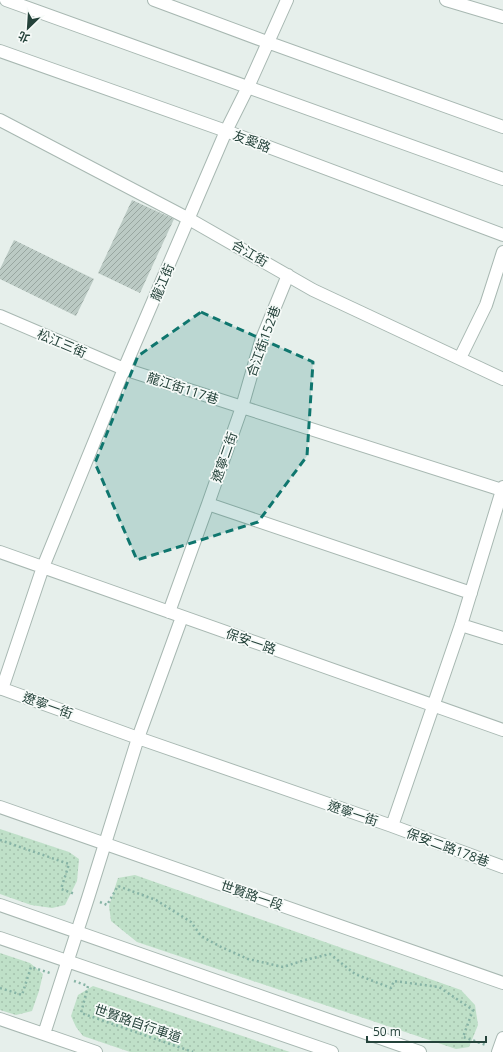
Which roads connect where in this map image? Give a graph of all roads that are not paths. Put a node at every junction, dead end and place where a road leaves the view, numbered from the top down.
1 (6, 0) edge
2 (154, 0) edge
3 (287, 0) edge
4 (446, 0) edge
5 (165, 3) edge
6 (503, 17) edge
7 (267, 42) junction
8 (0, 51) edge
9 (248, 87) junction
10 (0, 120) edge
11 (503, 127) edge
12 (226, 131) junction
13 (503, 179) edge
14 (190, 219) junction
15 (503, 235) edge
16 (503, 252) edge
17 (288, 276) junction
18 (0, 316) edge
19 (460, 358) junction
20 (124, 369) junction
21 (503, 379) edge
22 (242, 407) junction
23 (502, 489) edge
24 (208, 504) junction
25 (0, 552) edge
26 (43, 567) junction
27 (470, 593) junction
28 (169, 612) junction
29 (182, 617) junction
30 (461, 626) junction
31 (503, 638) edge
32 (1, 688) edge
33 (434, 704) junction
34 (503, 730) edge
35 (138, 738) junction
36 (0, 807) edge
37 (392, 826) junction
38 (105, 844) junction
39 (503, 867) edge
40 (0, 906) edge
41 (77, 932) junction
42 (0, 938) edge
43 (67, 961) junction
44 (503, 983) edge
45 (0, 1019) edge
46 (44, 1034) junction
47 (503, 1038) edge
48 (499, 1051) edge
49 (96, 1052) edge
50 (332, 1052) edge
51 (420, 1052) edge

1 - 9 street
2 - 5 street
3 - 7 street, 龍江街
4 - 6 street
5 - 7 street
7 - 9 street, 龍江街
7 - 11 street
8 - 12 street, 友愛路
9 - 12 street, 龍江街
9 - 13 street
10 - 14 street, 合江街
12 - 14 street, 龍江街
12 - 15 street, 友愛路
14 - 17 street, 合江街
14 - 20 street, 龍江街
16 - 19 street
17 - 19 street, 合江街
17 - 22 street, 合江街152巷
18 - 20 street, 松江三街
19 - 21 street, 合江街
20 - 22 street, 龍江街117巷
20 - 26 street, 龍江街
22 - 23 street
22 - 24 street, 遼寧二街
23 - 27 street, 遼寧一街
24 - 27 street
24 - 28 street, 遼寧二街
25 - 26 street, 保安一路
26 - 28 street, 保安一路
26 - 32 street, 龍江街
27 - 30 street, 遼寧一街
28 - 29 street, 保安一路
29 - 33 street, 保安一路
29 - 35 street
30 - 31 street
30 - 33 street, 遼寧一街
32 - 35 street, 遼寧一街
33 - 34 street, 保安一路
33 - 37 street, 遼寧一街
35 - 37 street, 遼寧一街
35 - 38 street
36 - 38 street, 世賢路一段
37 - 39 street, 保安二路178巷
38 - 41 street
38 - 44 street, 世賢路一段
40 - 41 street
41 - 43 street
41 - 51 street
42 - 43 street
43 - 46 street
43 - 50 street
45 - 46 street
46 - 49 street
47 - 48 street

